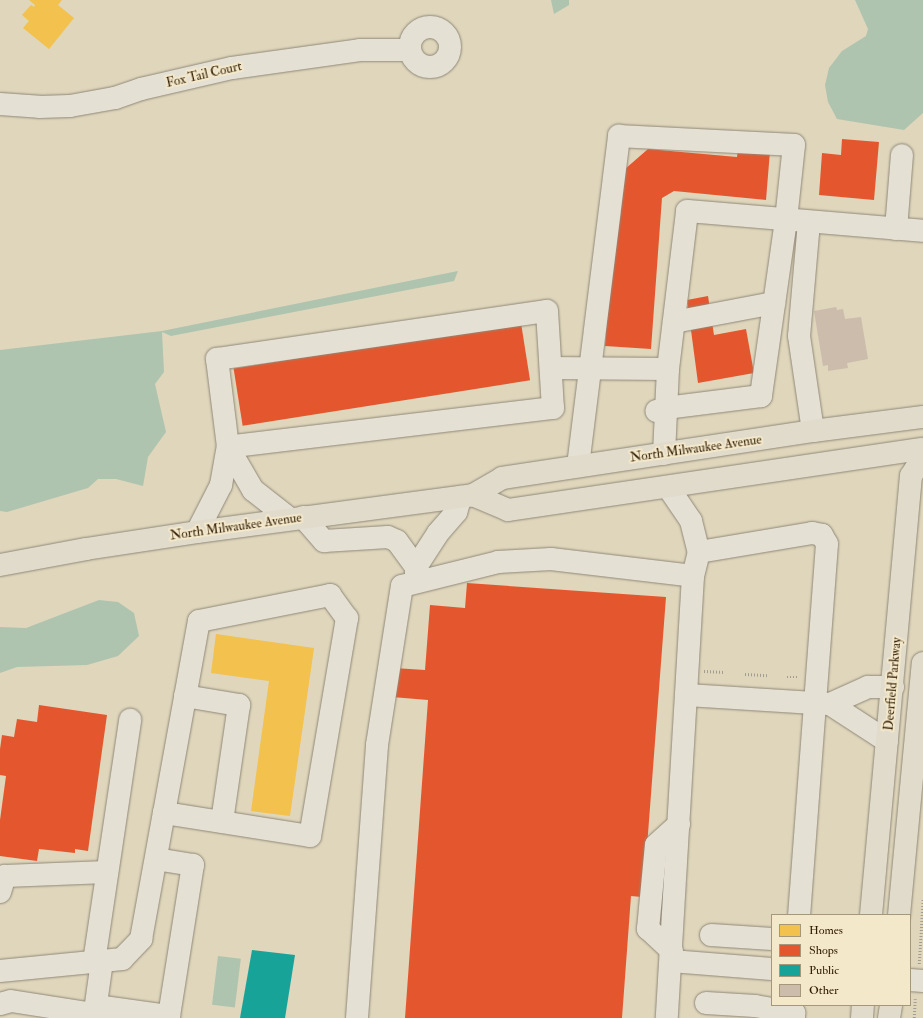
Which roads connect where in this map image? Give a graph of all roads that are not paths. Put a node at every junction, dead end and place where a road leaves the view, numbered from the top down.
1 (410, 50) dead end
2 (0, 104) edge
3 (902, 155) dead end
4 (786, 220) junction
5 (809, 222) junction
6 (896, 229) junction
7 (923, 231) edge
8 (774, 303) junction
9 (674, 322) junction
10 (590, 367) junction
11 (551, 368) junction
12 (668, 369) junction
13 (661, 410) junction
14 (923, 418) edge
15 (813, 431) junction
16 (228, 447) junction
17 (923, 449) edge
18 (664, 454) junction
19 (923, 457) edge
20 (578, 466) junction
21 (668, 487) junction
22 (467, 496) junction
23 (296, 518) junction
24 (198, 532) junction
25 (699, 552) junction
26 (0, 565) edge
27 (416, 574) junction
28 (693, 576) junction
29 (923, 663) edge
30 (892, 687) junction
31 (687, 695) junction
32 (185, 696) junction
33 (822, 704) junction
34 (130, 720) dead end
35 (887, 741) junction
36 (164, 813) junction
37 (222, 822) junction
38 (156, 859) junction
39 (107, 872) junction
40 (0, 892) edge
41 (799, 914) edge
42 (872, 914) edge
43 (899, 914) edge
44 (711, 935) dead end
45 (771, 939) edge
46 (671, 956) junction
47 (98, 961) junction
48 (771, 969) edge
49 (0, 971) edge
50 (911, 980) edge
51 (923, 981) edge
52 (706, 1003) dead end
53 (0, 1004) edge
54 (863, 1006) edge
55 (891, 1006) edge
56 (95, 1013) edge
57 (357, 1018) edge
58 (667, 1018) edge
59 (794, 1018) edge
60 (862, 1018) edge
61 (890, 1018) edge

1 - 2 street, Fox Tail Court
3 - 6 street
4 - 5 street
4 - 8 street
4 - 9 street
4 - 10 street
5 - 6 street
5 - 15 street
6 - 7 street
8 - 9 street
8 - 13 street
9 - 12 street
10 - 11 street
10 - 12 street
10 - 20 street
11 - 16 street
11 - 16 street
12 - 13 street
13 - 18 street
14 - 15 main road, North Milwaukee Avenue
15 - 18 main road, North Milwaukee Avenue
16 - 23 street
16 - 24 street
17 - 21 main road
18 - 20 main road, North Milwaukee Avenue
19 - 30 main road, Deerfield Parkway
20 - 22 main road, North Milwaukee Avenue
21 - 22 main road
21 - 25 street
22 - 23 main road, North Milwaukee Avenue
22 - 27 street
23 - 24 main road, North Milwaukee Avenue
23 - 27 street
24 - 26 main road, North Milwaukee Avenue
25 - 28 street
25 - 33 street
27 - 28 street
27 - 57 street
28 - 31 street
29 - 43 main road
30 - 33 street
30 - 35 main road, Deerfield Parkway
31 - 33 street
31 - 46 street
32 - 36 street
32 - 37 street
32 - 37 street
33 - 35 street
33 - 41 street
34 - 39 street
35 - 42 main road, Deerfield Parkway
36 - 37 street
36 - 38 street
38 - 47 street
38 - 56 street
39 - 40 street
39 - 47 street
44 - 45 street
46 - 48 street
46 - 58 street
47 - 49 street
47 - 56 street
50 - 51 street
52 - 59 street
53 - 56 street
54 - 60 main road
55 - 61 main road

